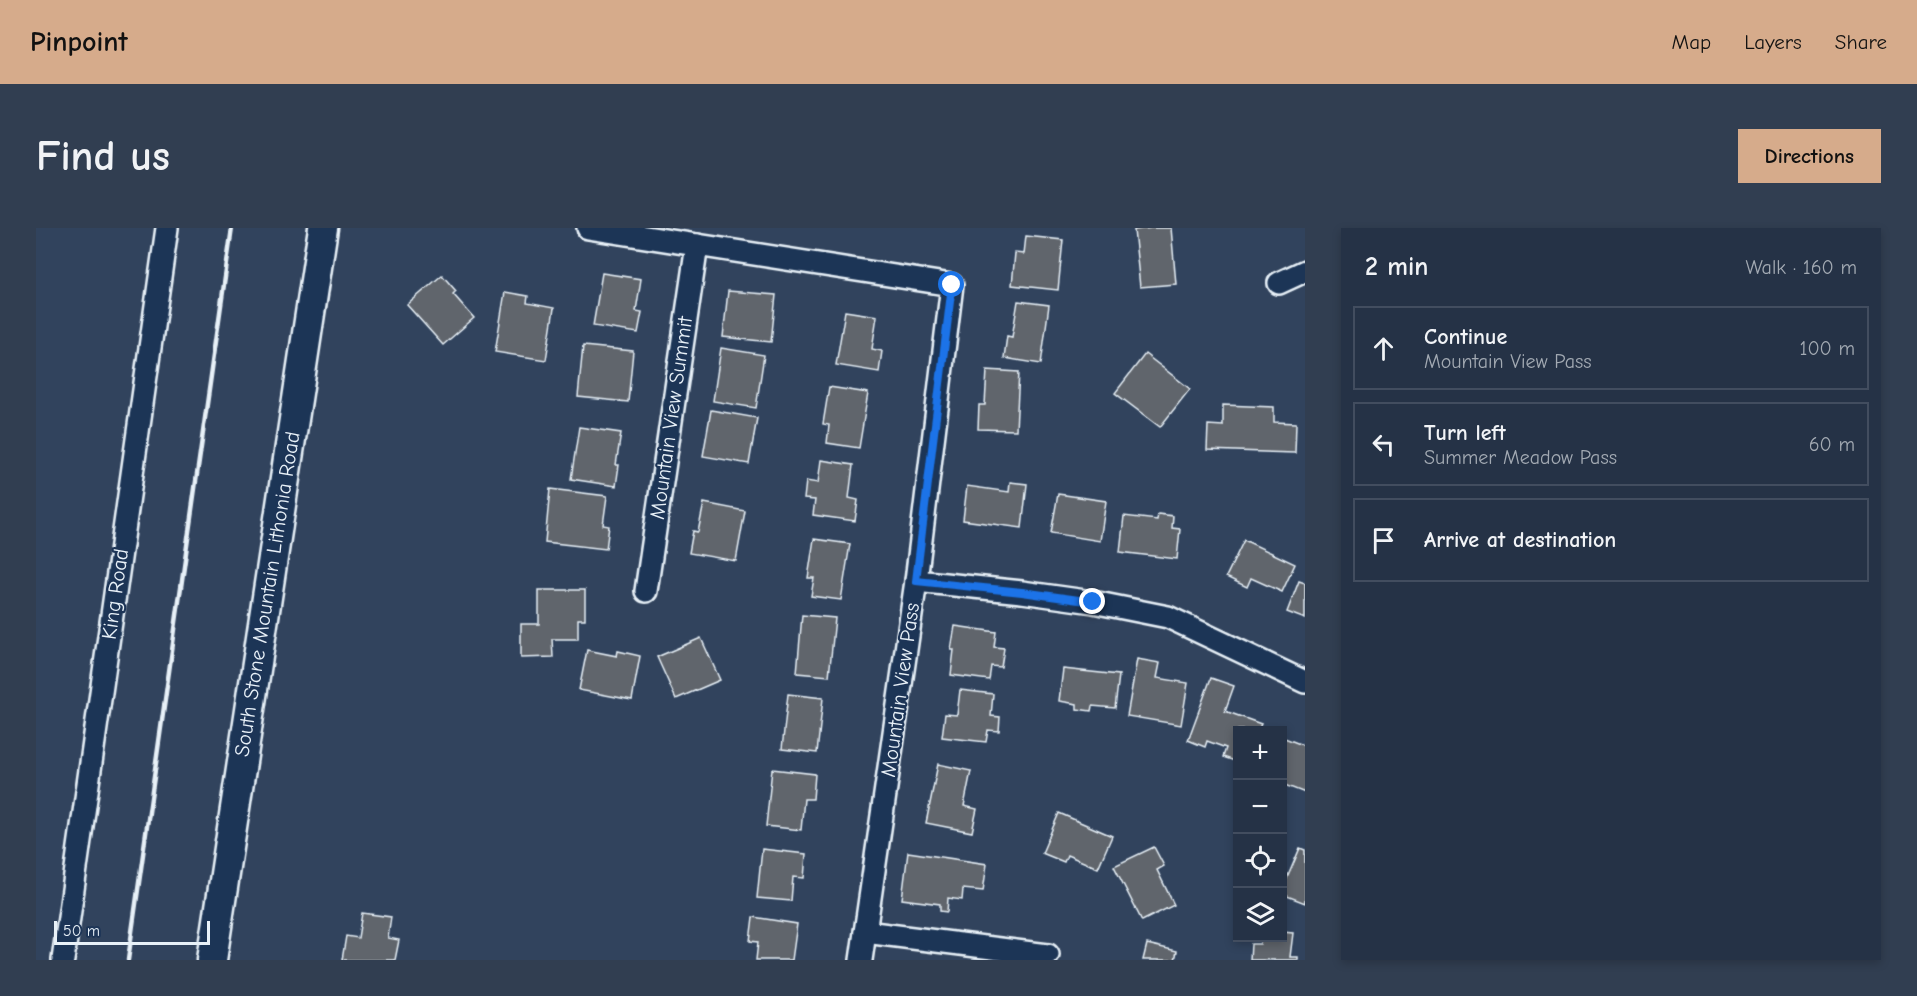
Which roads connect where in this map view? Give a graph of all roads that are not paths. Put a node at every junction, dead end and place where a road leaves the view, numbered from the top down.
1 (167, 228) edge
2 (323, 228) edge
3 (588, 228) edge
4 (696, 245) junction
5 (1305, 271) edge
6 (1279, 283) dead end
7 (916, 581) junction
8 (646, 591) dead end
9 (1305, 682) edge
10 (865, 932) junction
11 (1048, 955) dead end
12 (63, 960) edge
13 (212, 960) edge
14 (861, 960) edge

1 - 12 street, King Road
2 - 13 main road, South Stone Mountain Lithonia Road
3 - 4 street, Mountain View Pass
4 - 7 street, Mountain View Pass
4 - 8 street, Mountain View Summit
5 - 6 street
7 - 9 street
7 - 10 street, Mountain View Pass
10 - 11 street
10 - 14 street, Mountain View Pass

